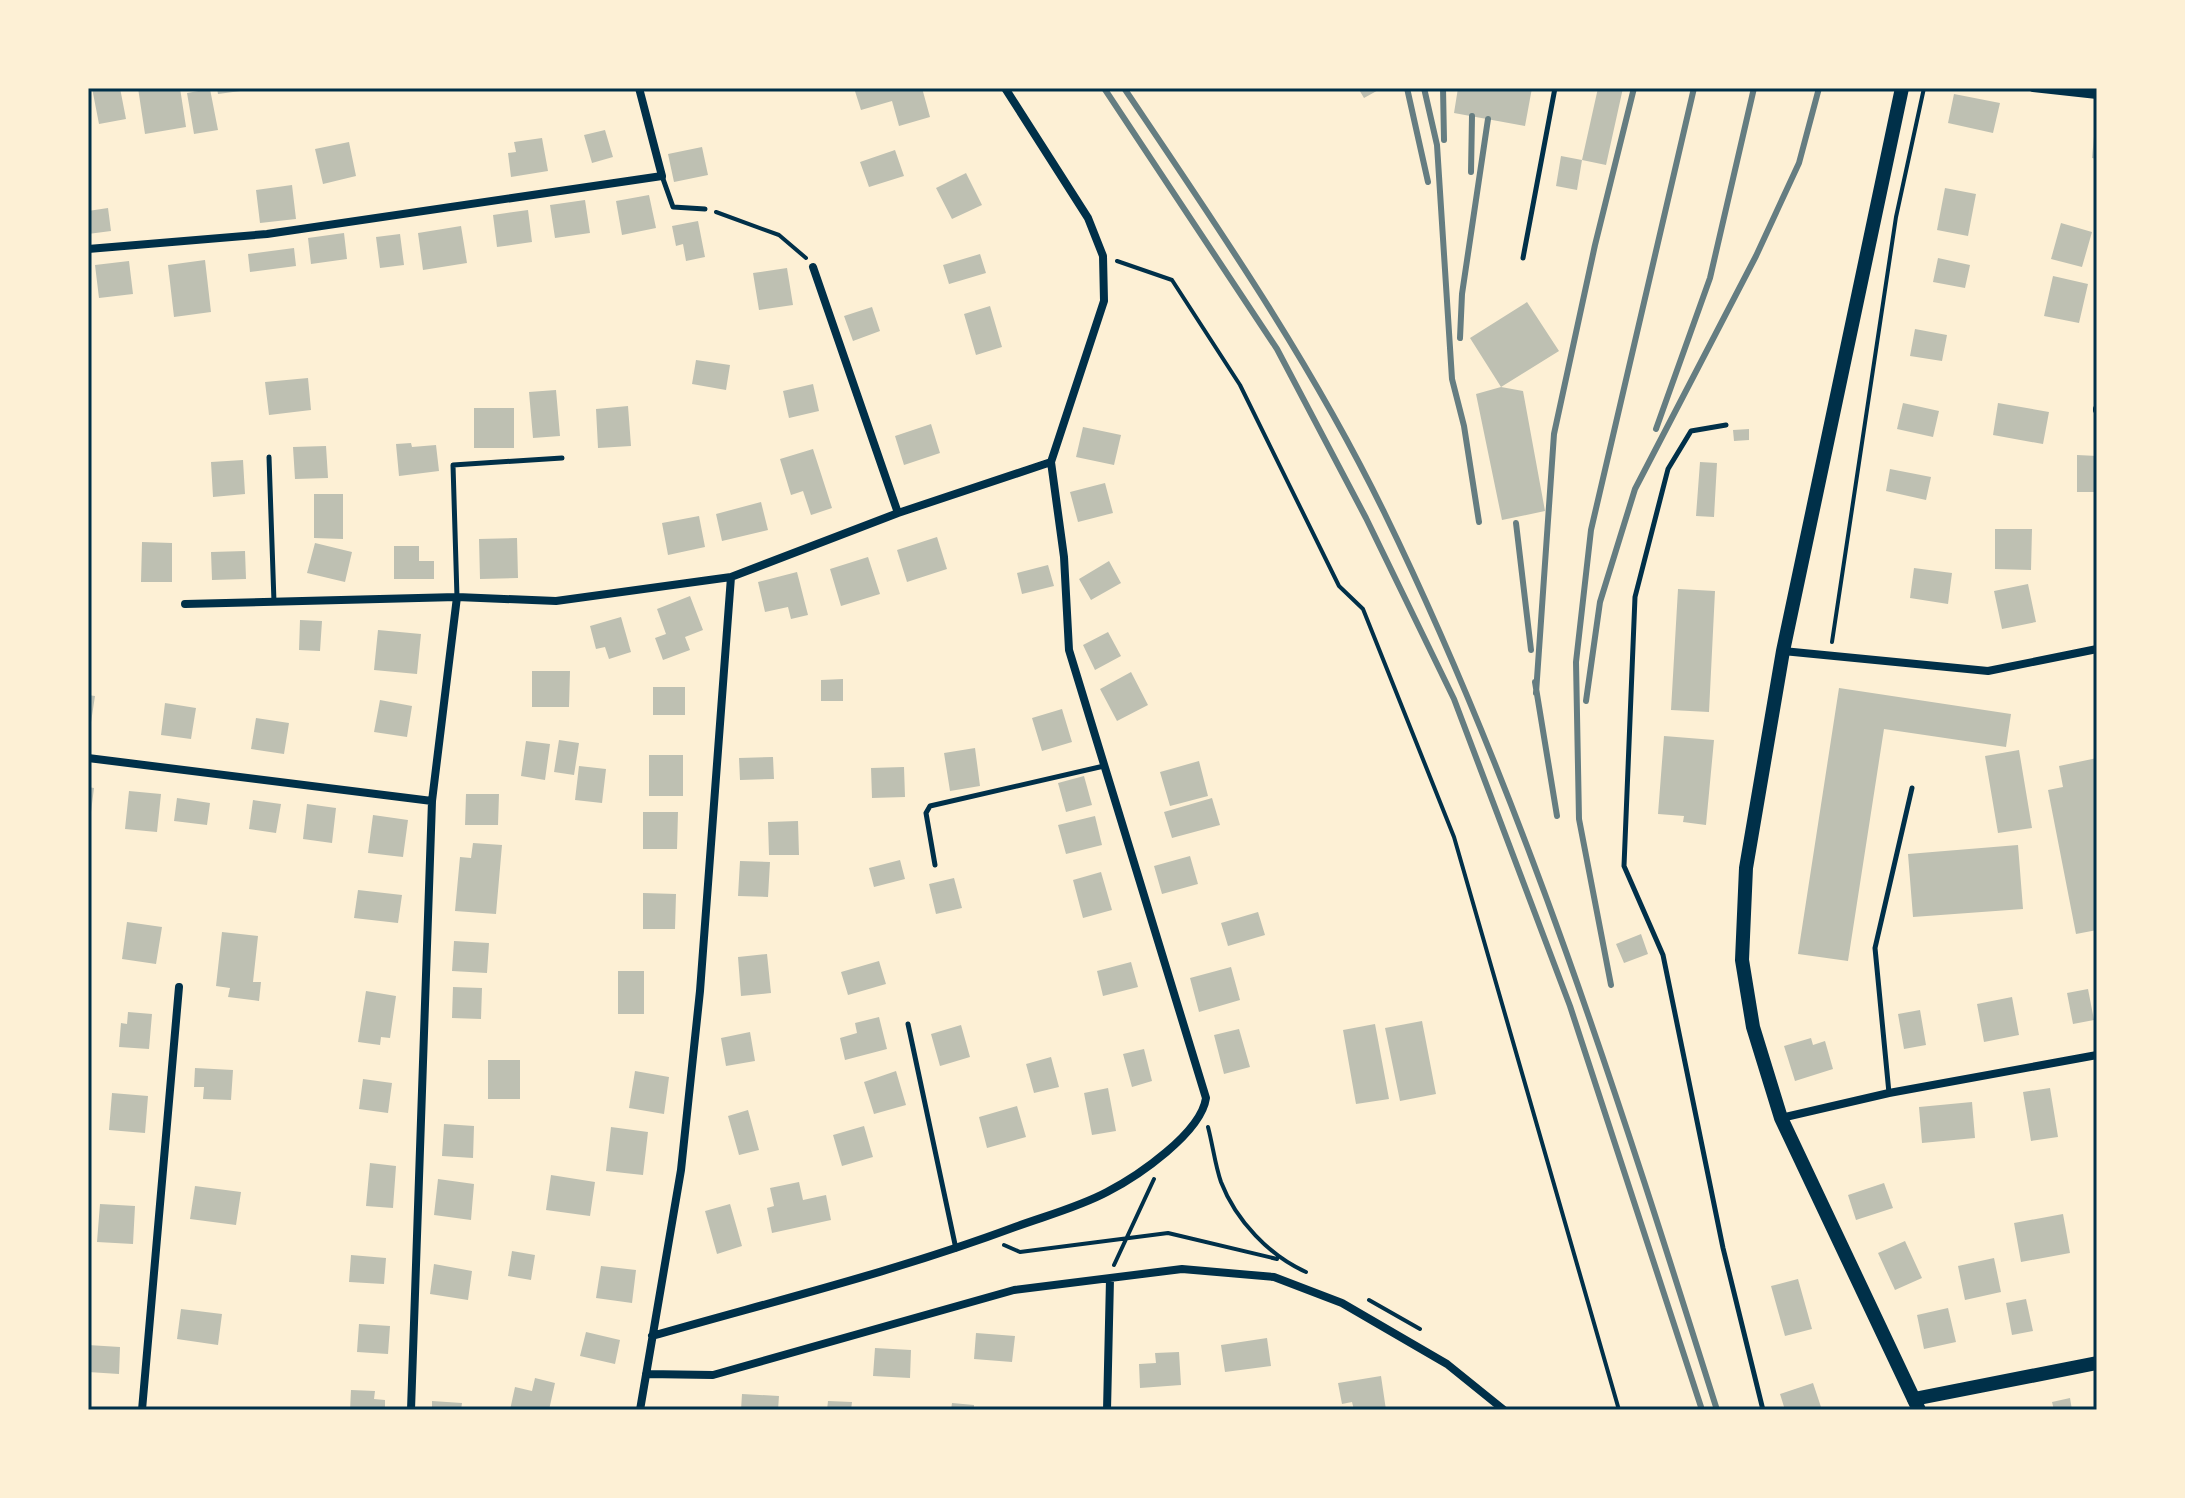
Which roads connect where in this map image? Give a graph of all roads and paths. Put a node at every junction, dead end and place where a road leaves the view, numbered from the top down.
1 (639, 88) edge
2 (1005, 88) edge
3 (1555, 88) edge
4 (1902, 88) edge
5 (1924, 88) edge
6 (2033, 88) edge
7 (2097, 95) edge
8 (662, 176) junction
9 (705, 209) joint
10 (88, 249) edge
11 (1103, 256) junction
12 (1523, 258) dead end
13 (813, 267) joint
14 (1726, 425) dead end
15 (269, 457) dead end
16 (562, 458) dead end
17 (1051, 462) junction
18 (898, 513) junction
19 (731, 577) junction
20 (457, 597) junction
21 (274, 602) junction
22 (185, 604) dead end
23 (2097, 649) edge
24 (1783, 651) junction
25 (1830, 655) junction
26 (88, 758) edge
27 (1104, 766) junction
28 (1912, 788) dead end
29 (432, 801) junction
30 (935, 865) dead end
31 (179, 987) dead end
32 (908, 1024) dead end
33 (2097, 1055) edge
34 (1889, 1093) junction
35 (1204, 1112) junction
36 (1781, 1118) junction
37 (1168, 1148) junction
38 (990, 1236) junction
39 (1126, 1236) junction
40 (956, 1249) junction
41 (1280, 1260) junction
42 (1318, 1277) dead end
43 (1110, 1279) junction
44 (1357, 1295) dead end
45 (1429, 1335) dead end
46 (652, 1336) junction
47 (2097, 1363) edge
48 (646, 1374) junction
49 (1916, 1405) edge
50 (142, 1410) edge
51 (411, 1410) edge
52 (640, 1410) edge
53 (1107, 1410) edge
54 (1504, 1410) edge
55 (1619, 1410) edge
56 (1763, 1410) edge

1 - 8 street
2 - 11 street
3 - 12 lane
4 - 24 main road
5 - 25 path
6 - 7 street
8 - 9 lane
8 - 10 street
9 - 13 path
11 - 17 street
11 - 55 path
13 - 18 street
14 - 56 lane
15 - 21 lane
16 - 20 lane
17 - 18 street
17 - 27 street
18 - 19 street
19 - 20 street
19 - 46 street
20 - 21 street
20 - 29 street
21 - 22 street
23 - 25 street
24 - 25 street
24 - 36 main road
26 - 29 street
27 - 30 lane
27 - 35 street
28 - 34 lane
29 - 51 street
31 - 50 street
32 - 40 lane
33 - 34 street
34 - 36 street
35 - 37 street
35 - 41 path
36 - 49 main road
37 - 38 street
37 - 39 path
38 - 39 path
38 - 40 street
39 - 41 path
39 - 43 path
40 - 46 street
41 - 42 path
43 - 48 street
43 - 53 street
43 - 54 street
44 - 45 path
46 - 48 street
47 - 49 main road
48 - 52 street

